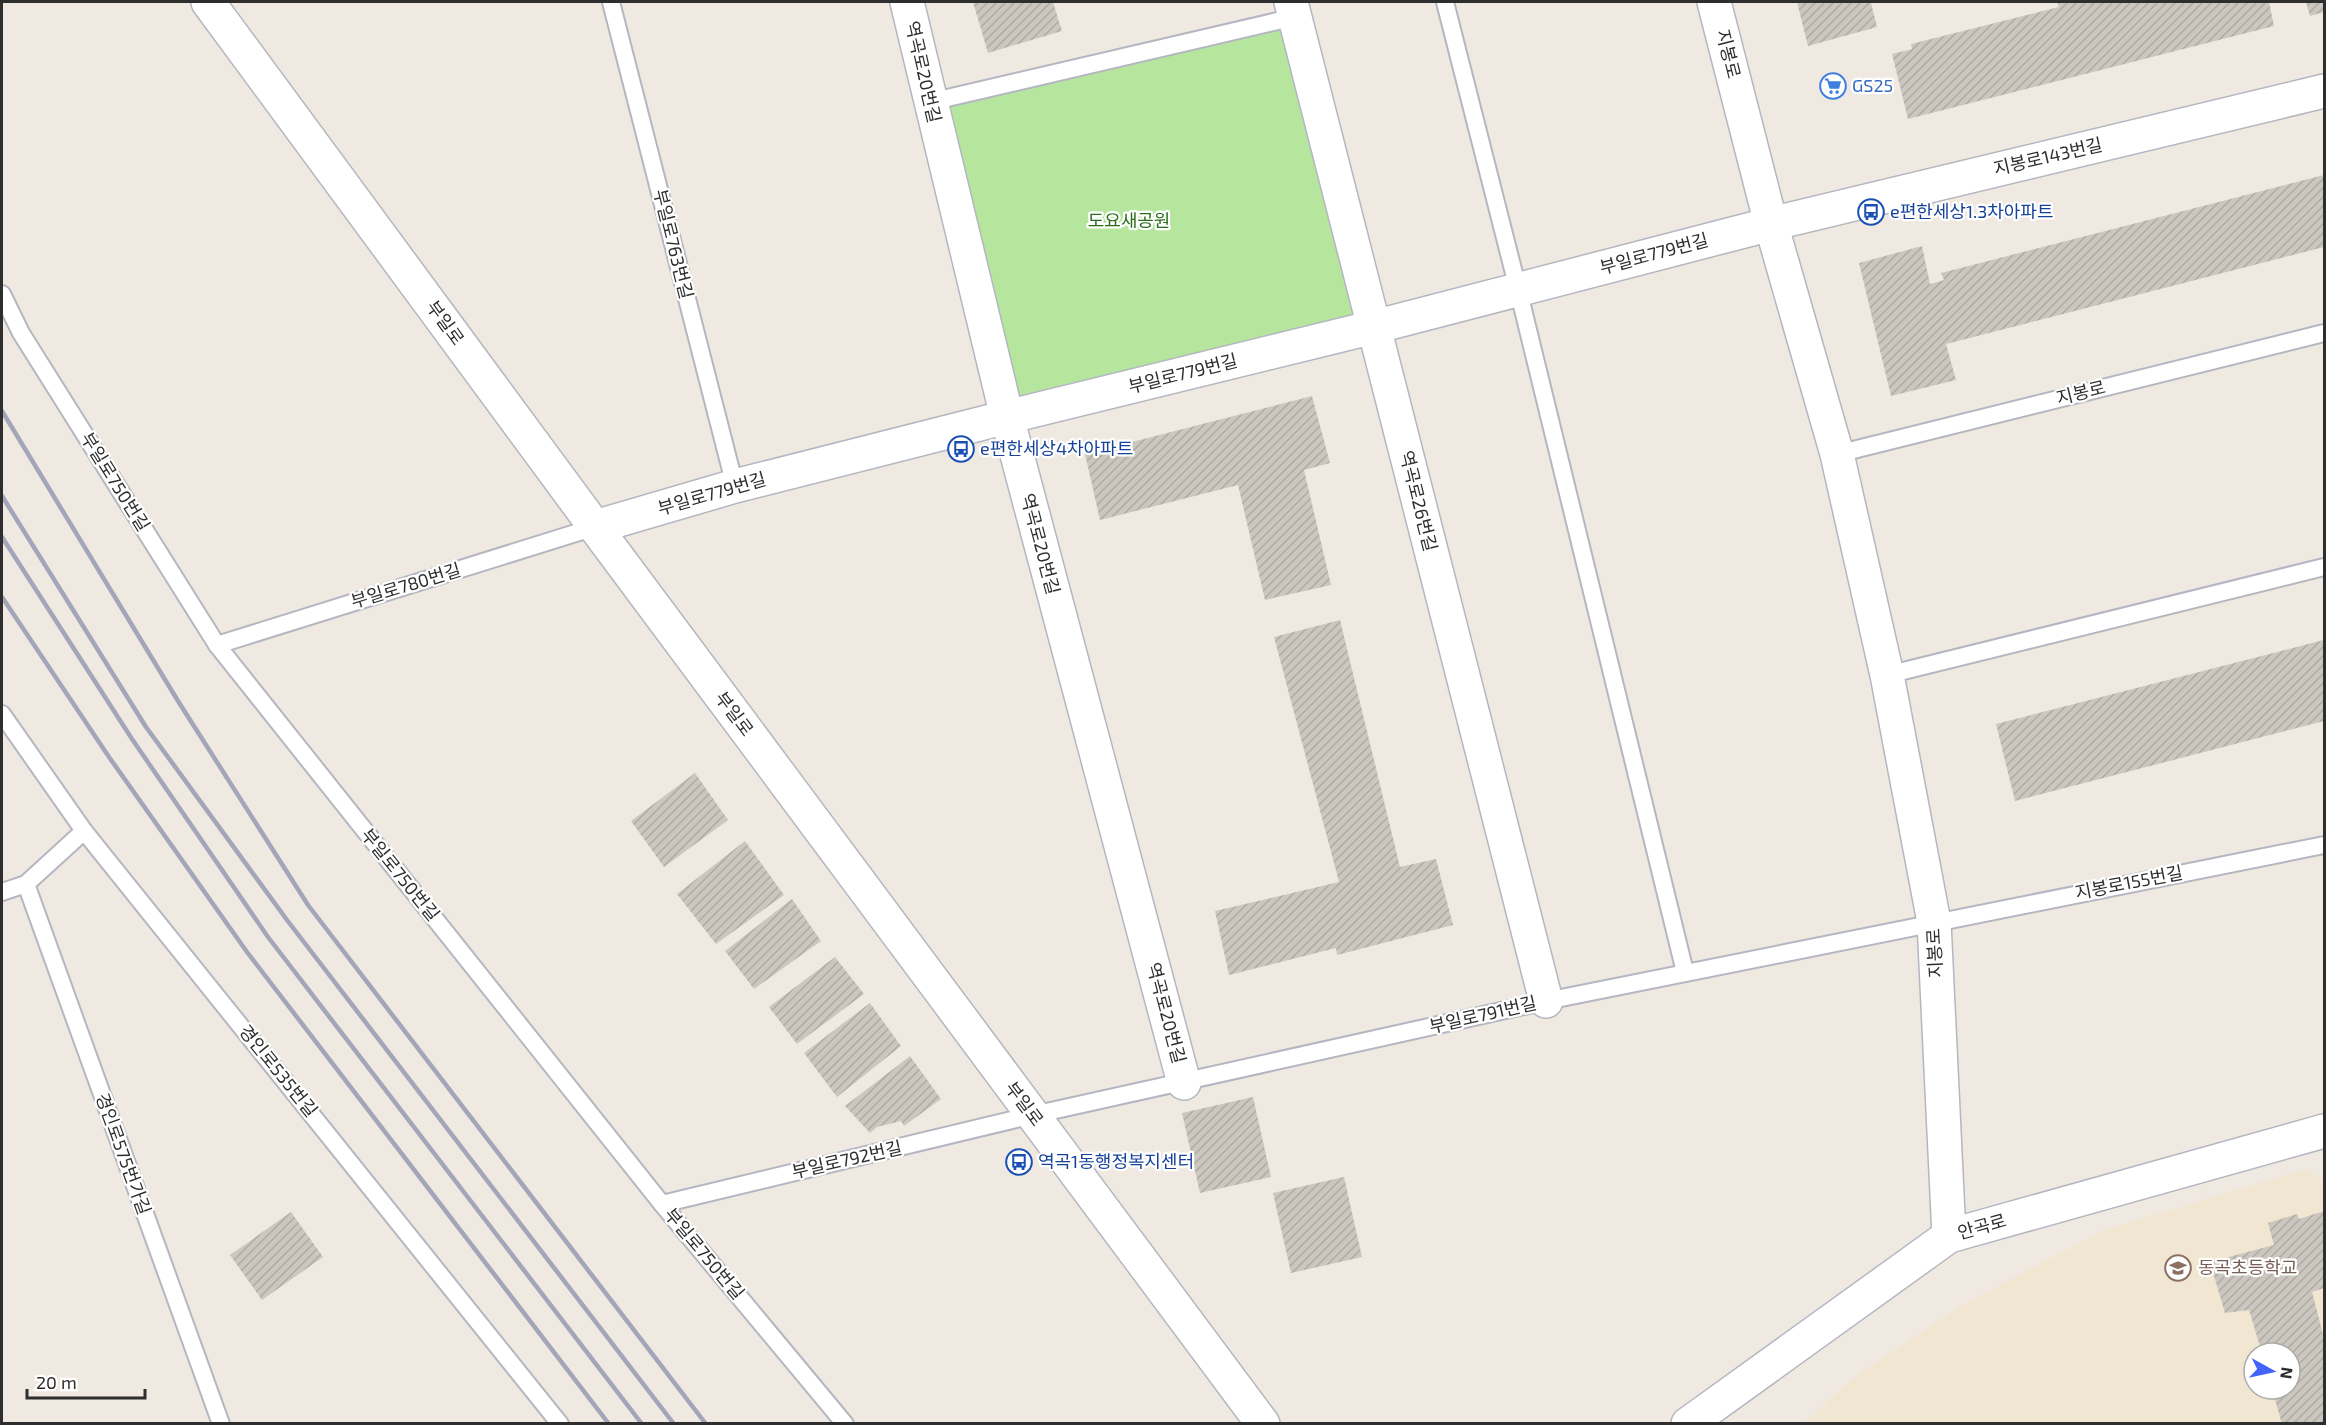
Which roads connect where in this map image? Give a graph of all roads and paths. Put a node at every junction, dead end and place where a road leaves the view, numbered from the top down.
1 (208, 2) edge
2 (611, 2) edge
3 (907, 2) edge
4 (1445, 2) edge
5 (1714, 2) edge
6 (1293, 9) edge
7 (2325, 91) edge
8 (930, 102) junction
9 (1771, 224) junction
10 (1518, 289) junction
11 (2, 294) edge
12 (1374, 327) junction
13 (2325, 333) edge
14 (1007, 417) junction
15 (1837, 454) junction
16 (735, 486) junction
17 (595, 527) junction
18 (2325, 567) edge
19 (217, 645) junction
20 (1887, 675) junction
21 (2, 714) edge
22 (84, 831) junction
23 (2325, 845) edge
24 (26, 884) junction
25 (2, 891) edge
26 (1934, 922) junction
27 (1685, 972) junction
28 (1546, 1001) junction
29 (1184, 1083) junction
30 (1033, 1115) junction
31 (2325, 1131) edge
32 (662, 1204) junction
33 (1949, 1236) junction
34 (220, 1424) edge
35 (560, 1424) edge
36 (845, 1424) edge
37 (1263, 1424) edge
38 (1688, 1424) edge

1 - 17 street, 부일로
2 - 16 lane, 부일로763번길
3 - 8 street, 역곡로20번길
4 - 10 lane
5 - 9 street, 지봉로
6 - 8 lane
6 - 12 street, 역곡로26번길
7 - 9 street, 지봉로143번길
8 - 14 street, 역곡로20번길
9 - 10 street, 부일로779번길
9 - 15 street, 지봉로
10 - 12 street, 부일로779번길
10 - 27 lane
11 - 19 lane, 부일로750번길
12 - 14 street, 부일로779번길
12 - 28 street, 역곡로26번길
13 - 15 lane, 지봉로
14 - 16 street, 부일로779번길
14 - 29 street, 역곡로20번길
15 - 20 street, 지봉로
16 - 17 street, 부일로779번길
17 - 19 lane, 부일로780번길
17 - 30 street, 부일로
18 - 20 lane
19 - 32 lane, 부일로750번길
20 - 26 street, 지봉로
21 - 22 lane, 경인로535번길
22 - 24 lane
22 - 35 lane, 경인로535번길
23 - 26 lane, 지봉로155번길
24 - 25 lane
24 - 34 lane, 경인로575번가길
26 - 27 lane, 부일로791번길
26 - 33 street, 지봉로
27 - 28 lane, 부일로791번길
28 - 29 lane, 부일로791번길
29 - 30 lane, 부일로791번길
30 - 32 lane, 부일로792번길
30 - 37 street, 부일로
31 - 33 street, 안곡로
32 - 36 lane, 부일로750번길
33 - 38 street, 안곡로

